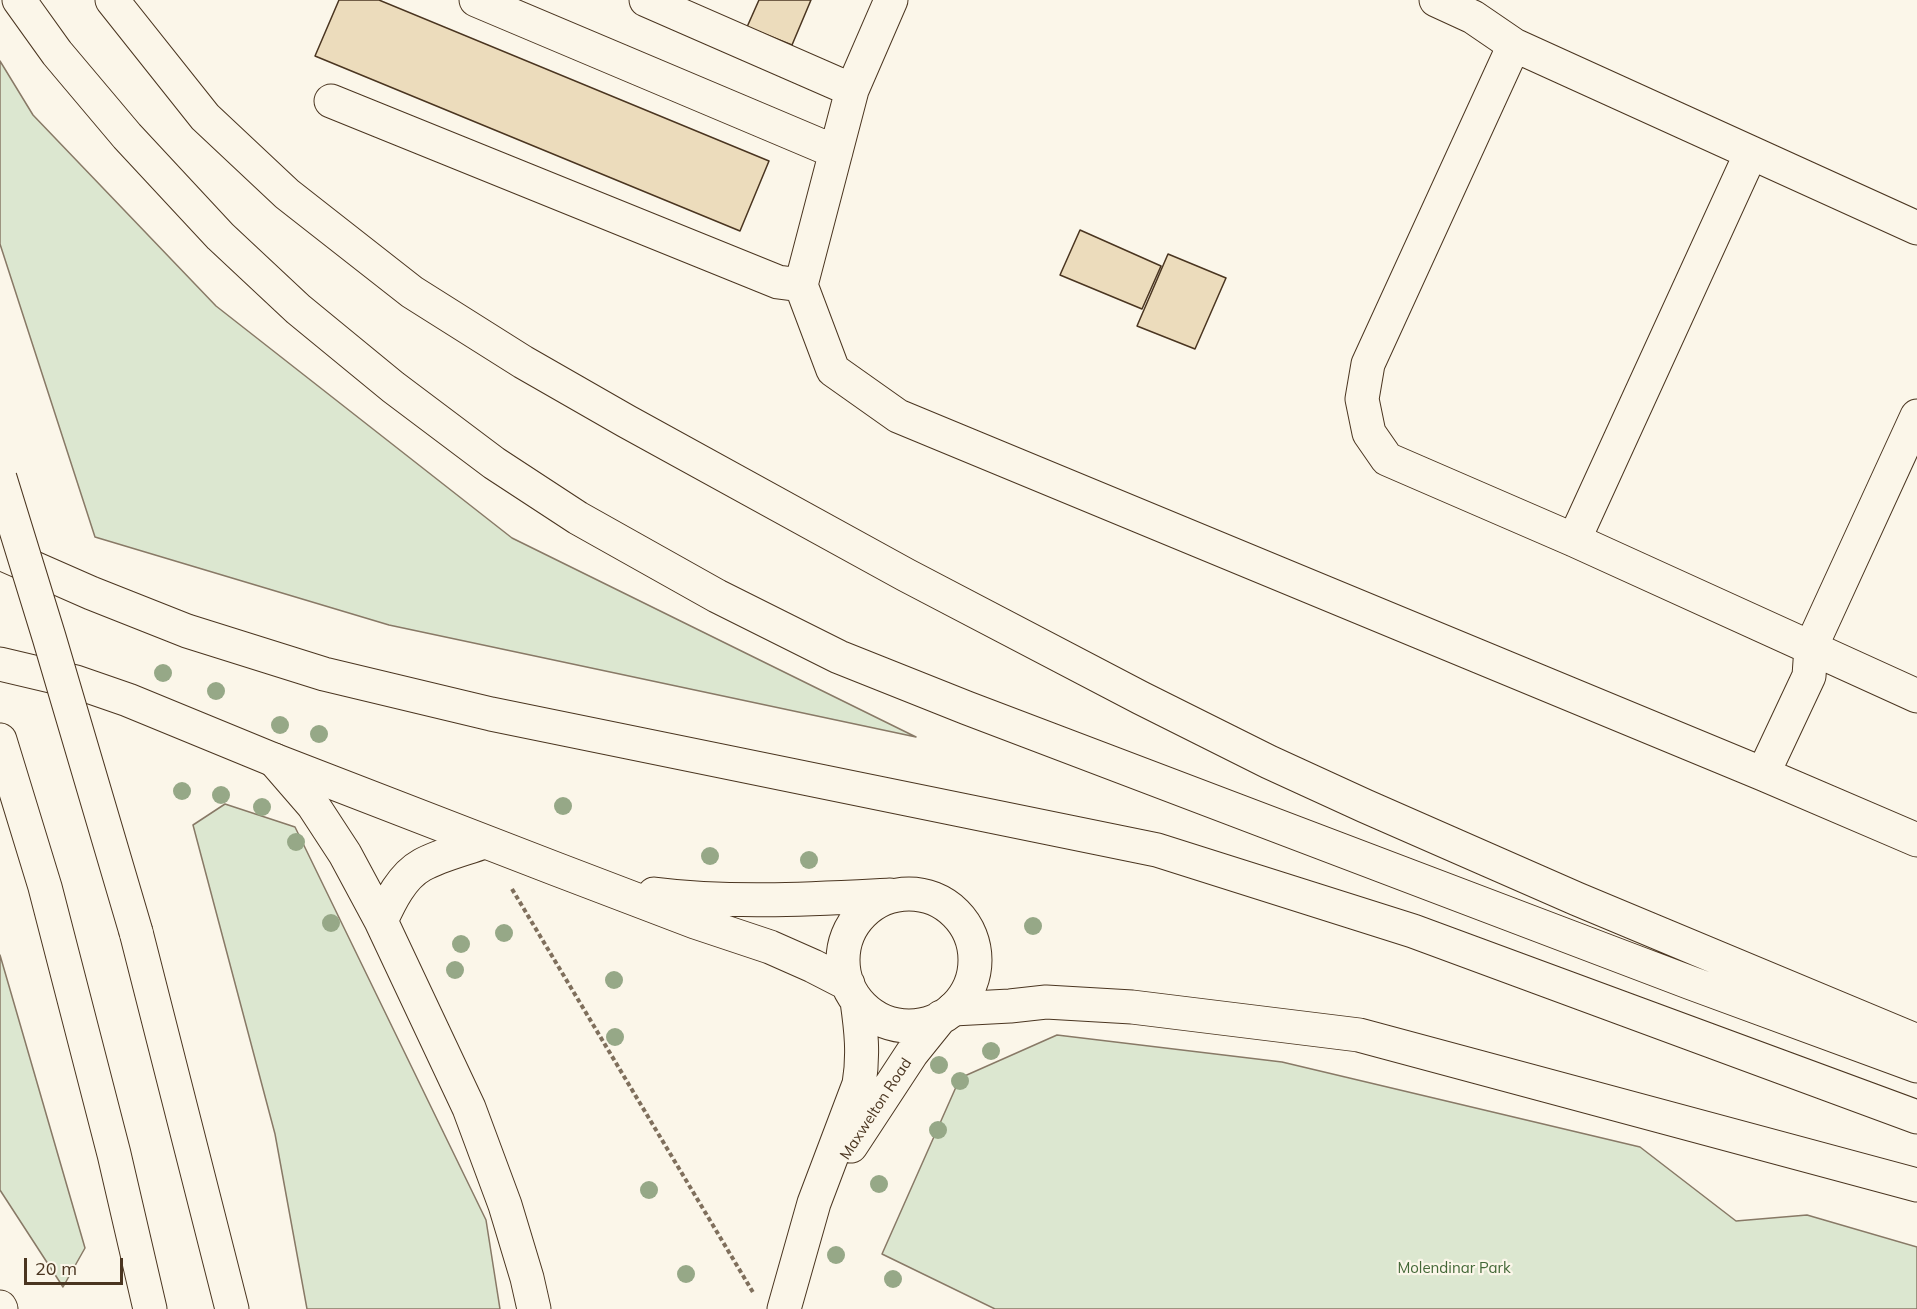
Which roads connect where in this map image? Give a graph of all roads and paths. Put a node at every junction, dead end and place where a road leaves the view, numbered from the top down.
1 (19, 0) edge
2 (112, 0) edge
3 (476, 0) edge
4 (646, 0) edge
5 (891, 0) edge
6 (1436, 0) edge
7 (1514, 45) junction
8 (852, 90) junction
9 (332, 101) dead end
10 (836, 152) junction
11 (1751, 153) junction
12 (1917, 228) edge
13 (801, 285) junction
14 (1917, 416) edge
15 (0, 478) edge
16 (1574, 540) junction
17 (0, 553) edge
18 (1812, 647) junction
19 (0, 664) edge
20 (1917, 696) edge
21 (0, 740) edge
22 (274, 760) junction
23 (1763, 774) junction
24 (1917, 840) edge
25 (484, 842) junction
26 (591, 881) junction
27 (902, 894) junction
28 (381, 921) junction
29 (853, 992) junction
30 (947, 1013) junction
31 (1917, 1041) edge
32 (1917, 1066) edge
33 (1917, 1117) edge
34 (1917, 1185) edge
35 (814, 1203) junction
36 (771, 1304) edge
37 (150, 1309) edge
38 (232, 1309) edge
39 (534, 1309) edge

1 - 32 main road
2 - 31 main road
3 - 10 main road
4 - 8 main road
5 - 8 main road
6 - 7 main road
7 - 11 main road
7 - 16 main road
8 - 10 main road
9 - 13 main road
10 - 13 main road
11 - 12 main road
11 - 16 main road
13 - 23 main road
14 - 18 main road
15 - 38 main road, bridge
16 - 18 main road
17 - 33 main road
18 - 20 main road
18 - 23 main road
19 - 22 main road
21 - 37 main road
22 - 25 main road
22 - 28 main road
23 - 24 main road
25 - 26 main road
25 - 28 main road
25 - 36 path
26 - 27 main road
26 - 29 main road
27 - 29 main road
27 - 30 main road
28 - 39 main road
29 - 30 main road
29 - 35 main road, Maxwelton Road
30 - 34 main road
30 - 35 main road, Maxwelton Road
35 - 36 main road, Maxwelton Road

